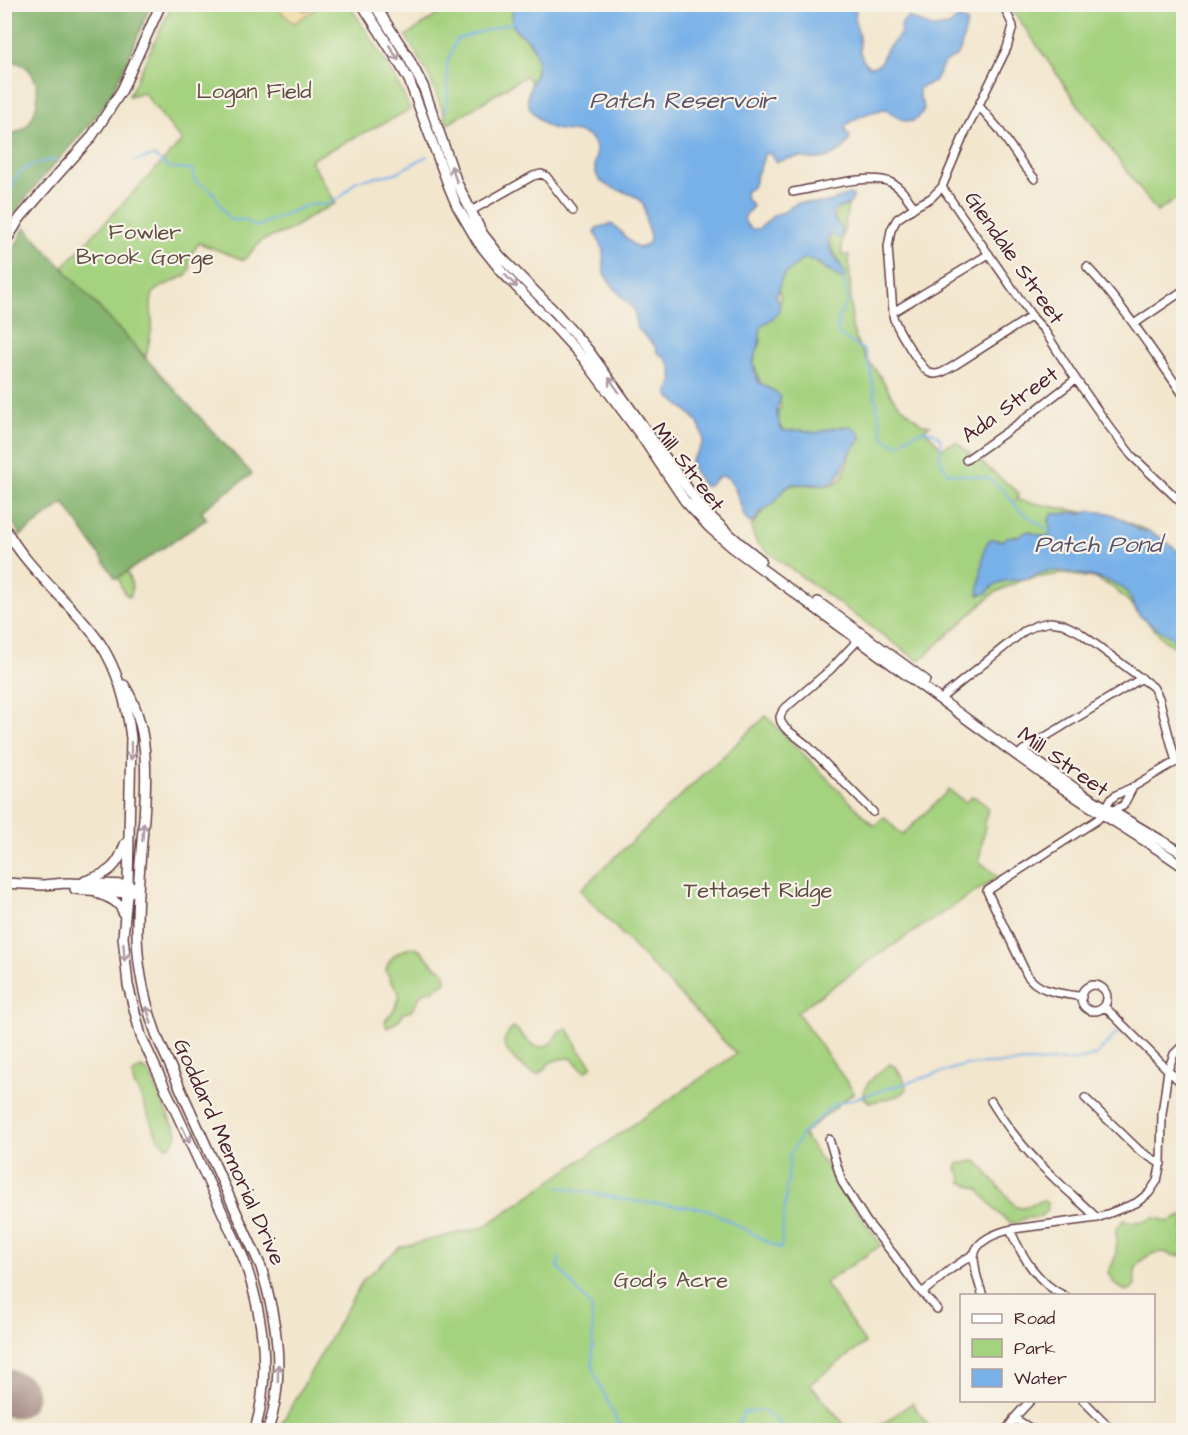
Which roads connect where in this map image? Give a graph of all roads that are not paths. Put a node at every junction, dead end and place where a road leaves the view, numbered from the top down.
1 (161, 4) edge
2 (362, 4) edge
3 (374, 4) edge
4 (1002, 4) edge
5 (979, 106) junction
6 (1035, 179) dead end
7 (942, 186) junction
8 (793, 192) dead end
9 (914, 207) junction
10 (471, 211) junction
11 (573, 211) dead end
12 (4, 244) edge
13 (989, 254) junction
14 (1087, 267) dead end
15 (1184, 290) edge
16 (893, 312) junction
17 (1032, 316) junction
18 (1134, 324) junction
19 (1076, 379) junction
20 (1184, 396) edge
21 (966, 460) dead end
22 (670, 472) junction
23 (1184, 505) edge
24 (4, 526) edge
25 (859, 639) junction
26 (116, 673) junction
27 (1142, 678) junction
28 (945, 694) junction
29 (1022, 751) junction
30 (1180, 760) edge
31 (1133, 787) junction
32 (1106, 811) junction
33 (873, 812) dead end
34 (129, 818) junction
35 (1184, 854) edge
36 (1184, 867) edge
37 (4, 883) edge
38 (66, 883) junction
39 (43, 885) junction
40 (127, 889) junction
41 (86, 890) junction
42 (138, 890) junction
43 (124, 919) junction
44 (1082, 997) junction
45 (1104, 1006) junction
46 (1184, 1044) edge
47 (1168, 1070) junction
48 (1184, 1086) edge
49 (1085, 1098) dead end
50 (991, 1101) dead end
51 (829, 1139) dead end
52 (1161, 1164) junction
53 (1097, 1218) junction
54 (1010, 1230) junction
55 (975, 1253) junction
56 (922, 1293) junction
57 (982, 1294) edge
58 (1062, 1294) edge
59 (937, 1309) dead end
60 (1030, 1402) edge
61 (1084, 1402) edge
62 (1014, 1418) junction
63 (255, 1431) edge
64 (268, 1431) edge
65 (1006, 1431) edge
66 (1033, 1431) edge
67 (1112, 1431) edge

1 - 12 main road
2 -> 22 main road, Mill Street
10 -> 3 main road, Mill Street
4 - 5 street, Glendale Street
5 - 6 street
5 - 7 street, Glendale Street
7 - 9 street
7 - 13 street, Glendale Street
8 - 9 street
9 - 16 street
10 - 11 street
22 -> 10 main road, Mill Street
13 - 16 street
13 - 17 street, Glendale Street
14 - 18 street
15 - 18 street
16 - 17 street
17 - 19 street, Glendale Street
18 - 20 street
19 - 21 street, Ada Street
19 - 23 street, Glendale Street
22 - 25 main road, Mill Street
22 - 28 main road, Mill Street
24 - 26 main road
25 - 32 main road, Mill Street
25 - 33 street
26 -> 34 main road
42 -> 26 main road, Goddard Memorial Drive
27 - 28 street
27 - 29 street
27 - 30 street
28 - 29 main road, Mill Street
29 - 32 main road, Mill Street
30 - 31 street
31 - 32 street
31 - 32 street
32 - 35 main road, Mill Street
32 - 36 main road, Mill Street
32 - 44 street
34 - 38 main road
34 - 40 main road, Goddard Memorial Drive
37 - 39 main road
38 - 39 main road
38 - 40 main road
39 - 41 main road
40 - 41 main road
40 - 42 main road
40 - 43 main road, Goddard Memorial Drive
41 - 43 main road
64 -> 42 main road, Goddard Memorial Drive
43 -> 63 main road, Goddard Memorial Drive
44 - 45 street
44 - 45 street
45 - 47 street
46 - 47 street
47 - 48 street
47 - 52 street
49 - 52 street
50 - 53 street
51 - 56 street
52 - 53 street
53 - 54 street
54 - 55 street
54 - 58 street
55 - 56 street
55 - 57 street
56 - 59 street
60 - 62 street
61 - 67 street
62 - 65 street
62 - 66 street

